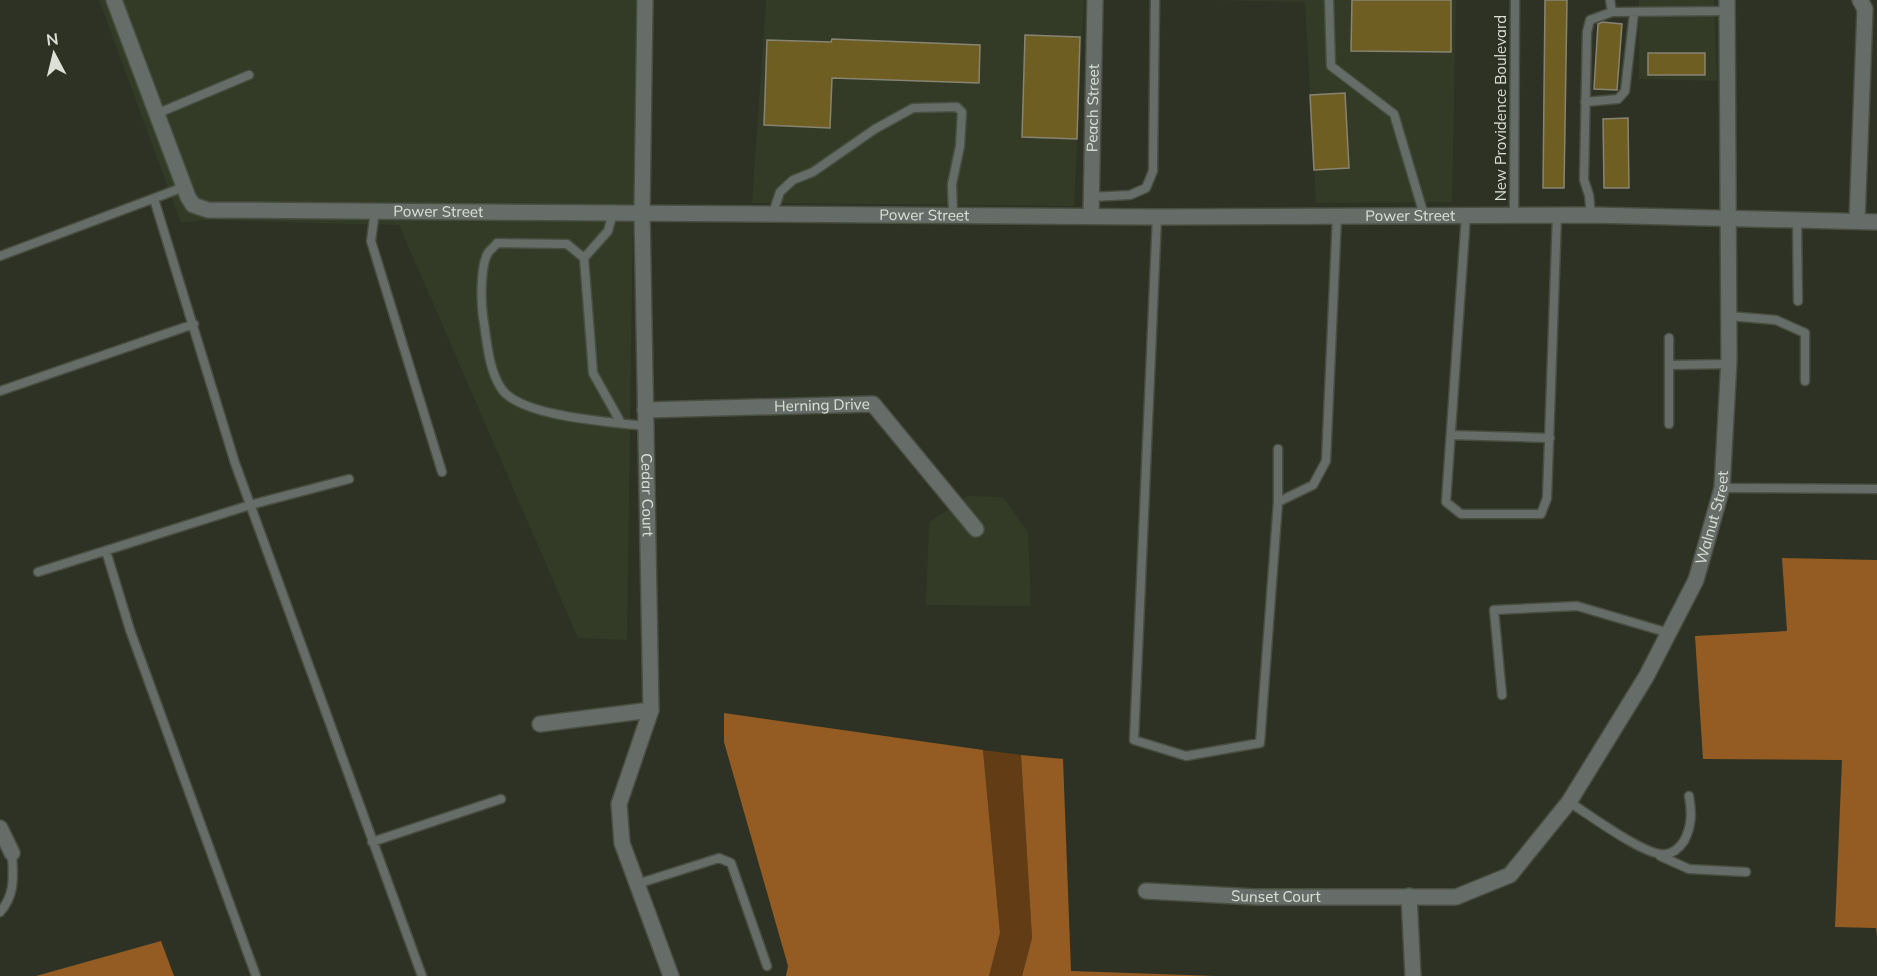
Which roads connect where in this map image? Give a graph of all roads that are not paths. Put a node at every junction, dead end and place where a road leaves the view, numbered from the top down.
1 (114, 0) edge
2 (645, 0) edge
3 (1095, 0) edge
4 (1155, 0) edge
5 (1329, 0) edge
6 (1515, 0) edge
7 (1610, 0) edge
8 (1860, 0) edge
9 (1727, 6) edge
10 (1612, 12) junction
11 (1634, 13) junction
12 (249, 75) dead end
13 (1585, 102) junction
14 (156, 114) junction
15 (184, 187) junction
16 (1090, 197) junction
17 (154, 199) junction
18 (375, 211) junction
19 (613, 212) junction
20 (642, 212) junction
21 (773, 213) junction
22 (953, 215) junction
23 (1424, 215) junction
24 (1466, 215) junction
25 (1557, 215) junction
26 (1591, 215) junction
27 (1091, 216) junction
28 (1337, 216) junction
29 (1514, 216) junction
30 (1157, 217) junction
31 (1728, 217) junction
32 (1797, 221) junction
33 (1857, 221) junction
34 (1877, 222) edge
35 (0, 256) edge
36 (584, 258) junction
37 (1798, 301) dead end
38 (1729, 316) junction
39 (194, 324) junction
40 (1669, 338) dead end
41 (1729, 364) junction
42 (1669, 365) junction
43 (1805, 381) dead end
44 (0, 391) edge
45 (645, 418) junction
46 (621, 423) junction
47 (1669, 424) dead end
48 (1451, 435) junction
49 (1550, 438) junction
50 (1278, 448) dead end
51 (442, 472) dead end
52 (349, 479) dead end
53 (1722, 488) junction
54 (1877, 489) edge
55 (1278, 502) junction
56 (250, 505) junction
57 (976, 529) dead end
58 (106, 551) junction
59 (38, 572) dead end
60 (1669, 633) junction
61 (1502, 695) dead end
62 (651, 710) junction
63 (540, 723) dead end
64 (1689, 796) dead end
65 (501, 799) dead end
66 (1569, 801) junction
67 (0, 828) edge
68 (372, 842) junction
69 (1649, 851) junction
70 (12, 853) joint
71 (1746, 872) dead end
72 (638, 884) junction
73 (1146, 891) dead end
74 (1409, 896) junction
75 (0, 912) edge
76 (767, 966) dead end
77 (256, 976) edge
78 (422, 976) edge
79 (671, 976) edge
80 (1413, 976) edge

1 - 14 street, Power Street
2 - 20 street, Cedar Court
3 - 16 street, Peach Street
4 - 16 lane
5 - 23 lane
6 - 29 lane, New Providence Boulevard
7 - 10 lane
8 - 33 street
9 - 11 lane
9 - 31 street, Walnut Street
10 - 11 lane
10 - 13 lane
11 - 13 lane
12 - 14 lane
13 - 26 lane
14 - 15 street, Power Street
15 - 17 lane
15 - 18 street, Power Street
16 - 27 street, Peach Street
17 - 35 lane
17 - 39 lane
18 - 19 street, Power Street
18 - 51 lane
19 - 20 street, Power Street
19 - 36 lane
20 - 21 street, Power Street
20 - 45 street, Cedar Court
21 - 22 street, Power Street
21 - 22 lane
22 - 27 street, Power Street
23 - 24 street, Power Street
23 - 28 street, Power Street
24 - 29 street, Power Street
24 - 48 lane
25 - 26 street, Power Street
25 - 29 street, Power Street
25 - 49 lane
26 - 31 street, Power Street
27 - 30 street, Power Street
28 - 30 street, Power Street
28 - 55 lane
30 - 55 lane
31 - 32 street, Power Street
31 - 38 street, Walnut Street
32 - 33 street, Power Street
32 - 37 lane
33 - 34 street, Power Street
36 - 46 lane
36 - 46 lane
38 - 41 street, Walnut Street
38 - 43 lane
39 - 44 lane
39 - 56 lane
40 - 42 lane
41 - 42 lane
41 - 53 street, Walnut Street
42 - 47 lane
45 - 46 lane
45 - 57 street, Herning Drive
45 - 62 street, Cedar Court
48 - 49 lane
48 - 49 lane
50 - 55 lane
52 - 56 lane
53 - 54 lane
53 - 60 street, Walnut Street
56 - 58 lane
56 - 68 lane
58 - 59 lane
58 - 77 lane
60 - 61 lane
60 - 66 street, Walnut Street
62 - 63 street
62 - 72 street, Cedar Court
64 - 69 lane
65 - 68 lane
66 - 69 lane
66 - 74 street, Walnut Street
67 - 70 street
68 - 78 lane
69 - 71 lane
70 - 75 lane
72 - 76 lane
72 - 79 street, Cedar Court
73 - 74 street, Sunset Court
74 - 80 street

